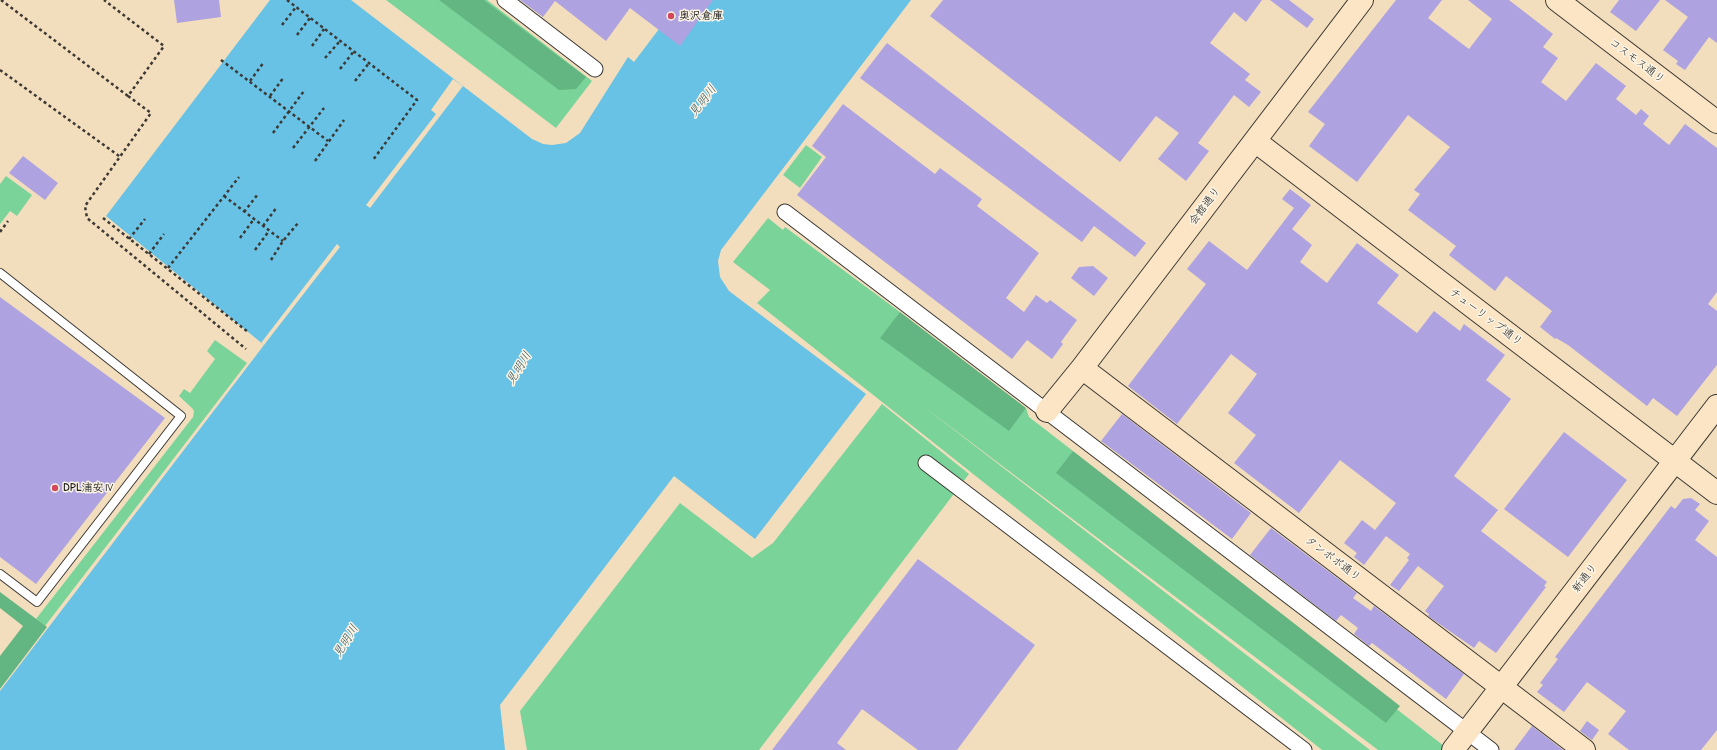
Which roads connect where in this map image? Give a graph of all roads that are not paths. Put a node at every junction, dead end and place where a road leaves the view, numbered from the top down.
1 (505, 0) edge
2 (1362, 0) edge
3 (1557, 0) edge
4 (595, 69) dead end
5 (1717, 122) edge
6 (1255, 141) junction
7 (785, 212) dead end
8 (0, 273) edge
9 (1082, 368) junction
10 (1717, 406) edge
11 (1047, 411) junction
12 (1675, 461) junction
13 (926, 463) dead end
14 (1717, 493) edge
15 (0, 574) edge
16 (1501, 686) junction
17 (1467, 732) junction
18 (1304, 750) edge
19 (1453, 750) edge
20 (1491, 750) edge
21 (1584, 750) edge

1 - 4 street
2 - 6 street, 会館通り
3 - 5 street, コスモス通り
6 - 9 street, 会館通り
6 - 12 street, チューリップ通り
7 - 11 street
8 - 15 lane
9 - 11 street, 会館通り
9 - 16 street, タンポポ通り
10 - 12 street, 新通り
11 - 17 street
12 - 14 street, チューリップ通り
12 - 16 street, 新通り
13 - 18 street
16 - 17 street, 新通り
16 - 21 street, タンポポ通り
17 - 19 street, 新通り
17 - 20 street

